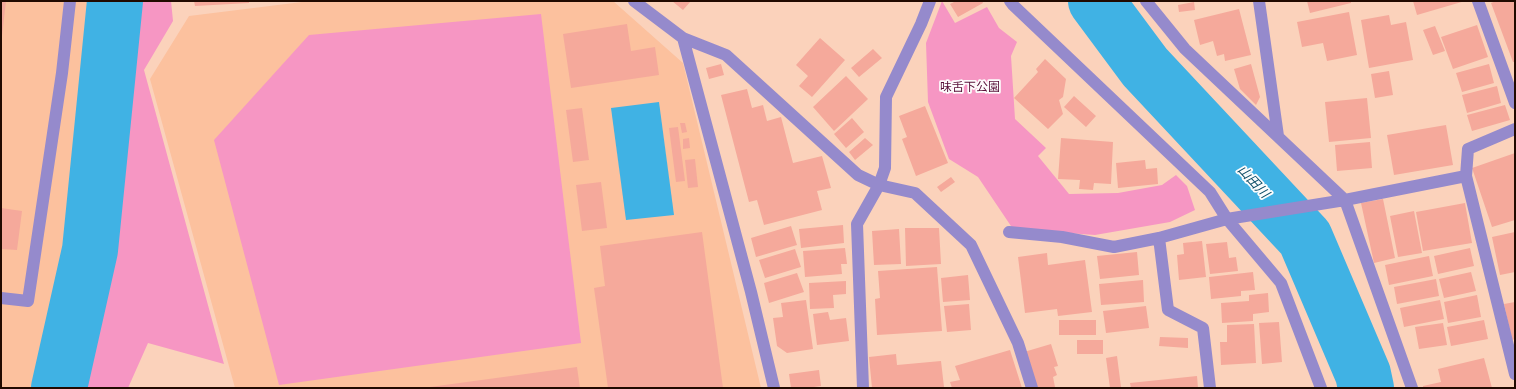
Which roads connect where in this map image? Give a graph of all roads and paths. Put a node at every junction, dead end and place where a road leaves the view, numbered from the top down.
1 (70, 1) edge
2 (634, 1) edge
3 (929, 1) edge
4 (1010, 1) edge
5 (1146, 1) edge
6 (1259, 1) edge
7 (1478, 1) edge
8 (683, 38) junction
9 (1515, 103) edge
10 (1515, 129) edge
11 (1278, 136) junction
12 (1466, 176) junction
13 (879, 185) junction
14 (1345, 200) junction
15 (1227, 219) junction
16 (1009, 232) dead end
17 (1159, 238) junction
18 (1, 298) edge
19 (1515, 374) edge
20 (774, 388) edge
21 (863, 388) edge
22 (1032, 388) edge
23 (1210, 388) edge
24 (1321, 388) edge
25 (1412, 388) edge

1 - 18 street
2 - 8 street
3 - 13 street
4 - 15 street
5 - 11 street
6 - 11 street
7 - 9 street
8 - 13 street
8 - 20 street
10 - 12 street
11 - 14 street
12 - 14 street
12 - 19 street
13 - 21 street
13 - 22 street
14 - 15 street
14 - 25 street
15 - 17 street
15 - 24 street
16 - 17 street
17 - 23 street

